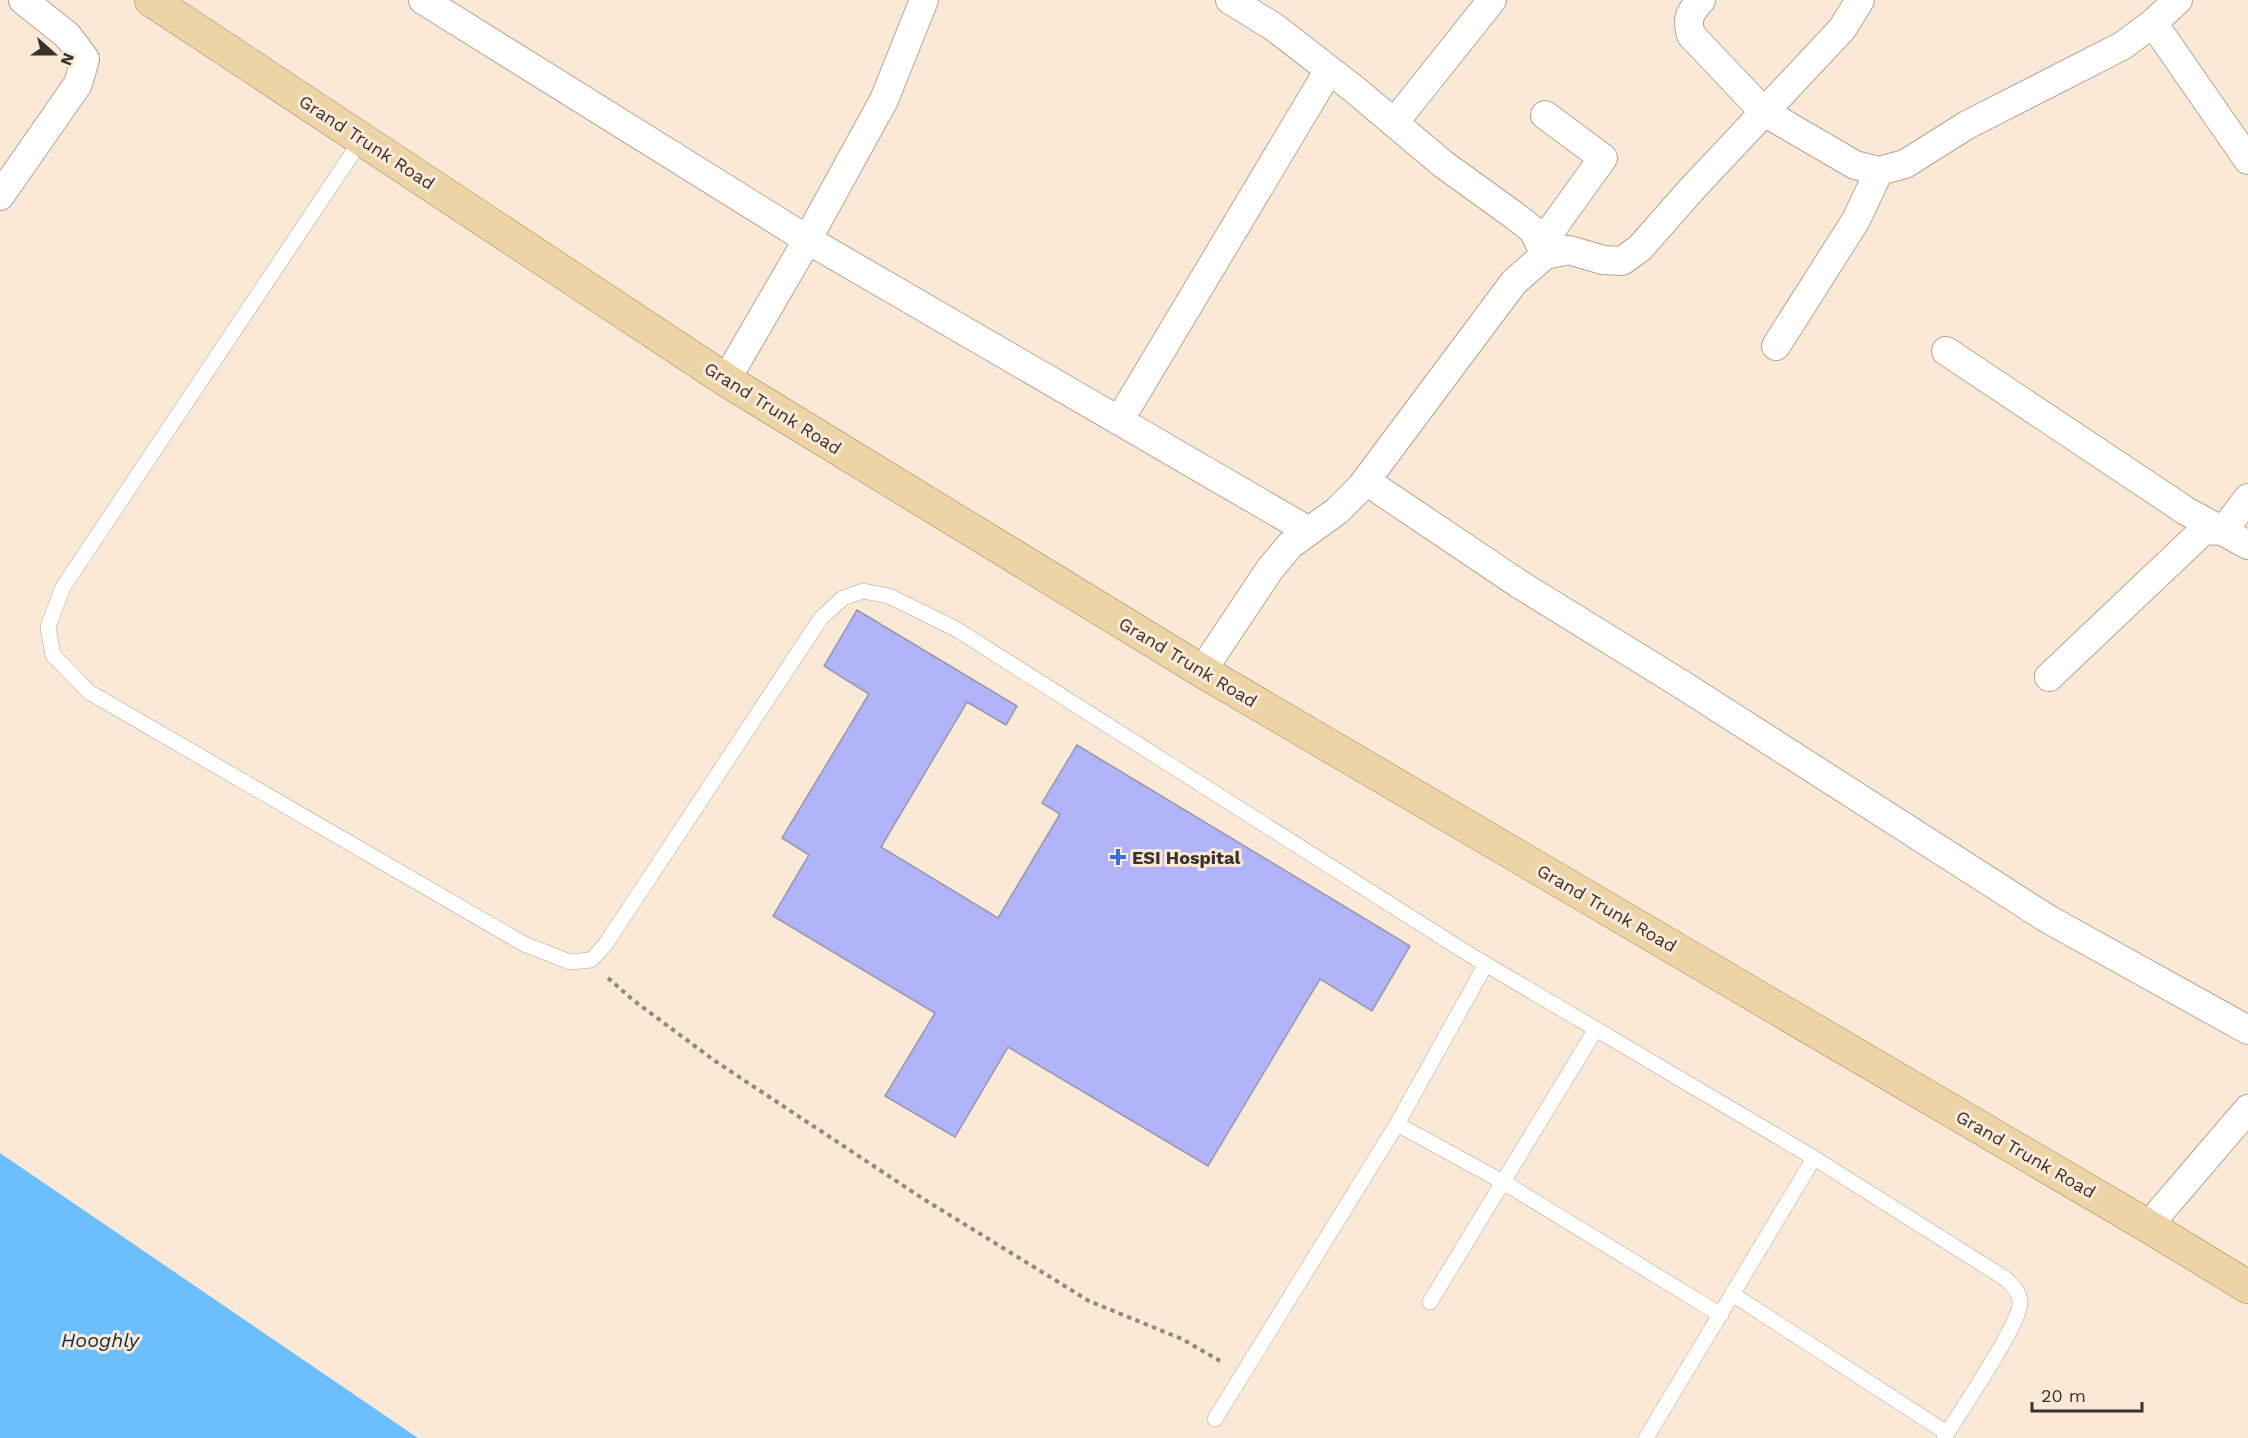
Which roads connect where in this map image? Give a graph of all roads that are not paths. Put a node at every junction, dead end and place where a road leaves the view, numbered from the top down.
1 (23, 0) edge
2 (151, 0) edge
3 (423, 0) edge
4 (924, 0) edge
5 (1230, 0) edge
6 (1492, 0) edge
7 (1701, 0) edge
8 (1860, 0) edge
9 (2178, 0) edge
10 (2153, 23) junction
11 (1329, 70) junction
12 (1764, 112) junction
13 (1545, 116) dead end
14 (1395, 123) junction
15 (362, 139) junction
16 (2248, 159) edge
17 (1879, 171) junction
18 (0, 196) edge
19 (808, 240) junction
20 (1551, 254) junction
21 (1776, 346) dead end
22 (1946, 351) dead end
23 (726, 380) junction
24 (1119, 421) junction
25 (1366, 481) junction
26 (2248, 498) edge
27 (1309, 531) junction
28 (2223, 531) junction
29 (2248, 545) edge
30 (1202, 671) junction
31 (2049, 676) dead end
32 (1486, 964) junction
33 (1596, 1029) junction
34 (2248, 1030) edge
35 (2247, 1113) edge
36 (1397, 1124) junction
37 (1814, 1158) junction
38 (1503, 1182) junction
39 (2148, 1226) junction
40 (2248, 1287) edge
41 (1732, 1294) junction
42 (1430, 1302) dead end
43 (1721, 1315) junction
44 (1215, 1419) dead end
45 (1946, 1436) edge
46 (1646, 1438) edge

1 - 18 street
2 - 15 main road, Grand Trunk Road
3 - 19 street
4 - 19 street
5 - 11 street
6 - 14 street
7 - 12 street
8 - 12 street
9 - 10 street
10 - 16 street
10 - 17 street
11 - 14 street
11 - 24 street
12 - 17 street
12 - 20 street
13 - 20 street
14 - 20 street
15 - 23 main road, Grand Trunk Road
15 - 32 lane
17 - 21 street
19 - 23 street
19 - 24 street
20 - 25 street
22 - 28 street
23 - 30 main road, Grand Trunk Road
24 - 27 street
25 - 27 street
25 - 34 street
26 - 28 street
27 - 30 street
28 - 29 street
28 - 31 street
30 - 39 main road, Grand Trunk Road
32 - 33 lane
32 - 36 lane
33 - 37 lane
33 - 38 lane
35 - 39 street
36 - 38 lane
36 - 44 lane
37 - 41 lane
37 - 45 lane
38 - 42 lane
38 - 43 lane
39 - 40 main road, Grand Trunk Road
41 - 43 lane
41 - 45 lane
43 - 46 lane

